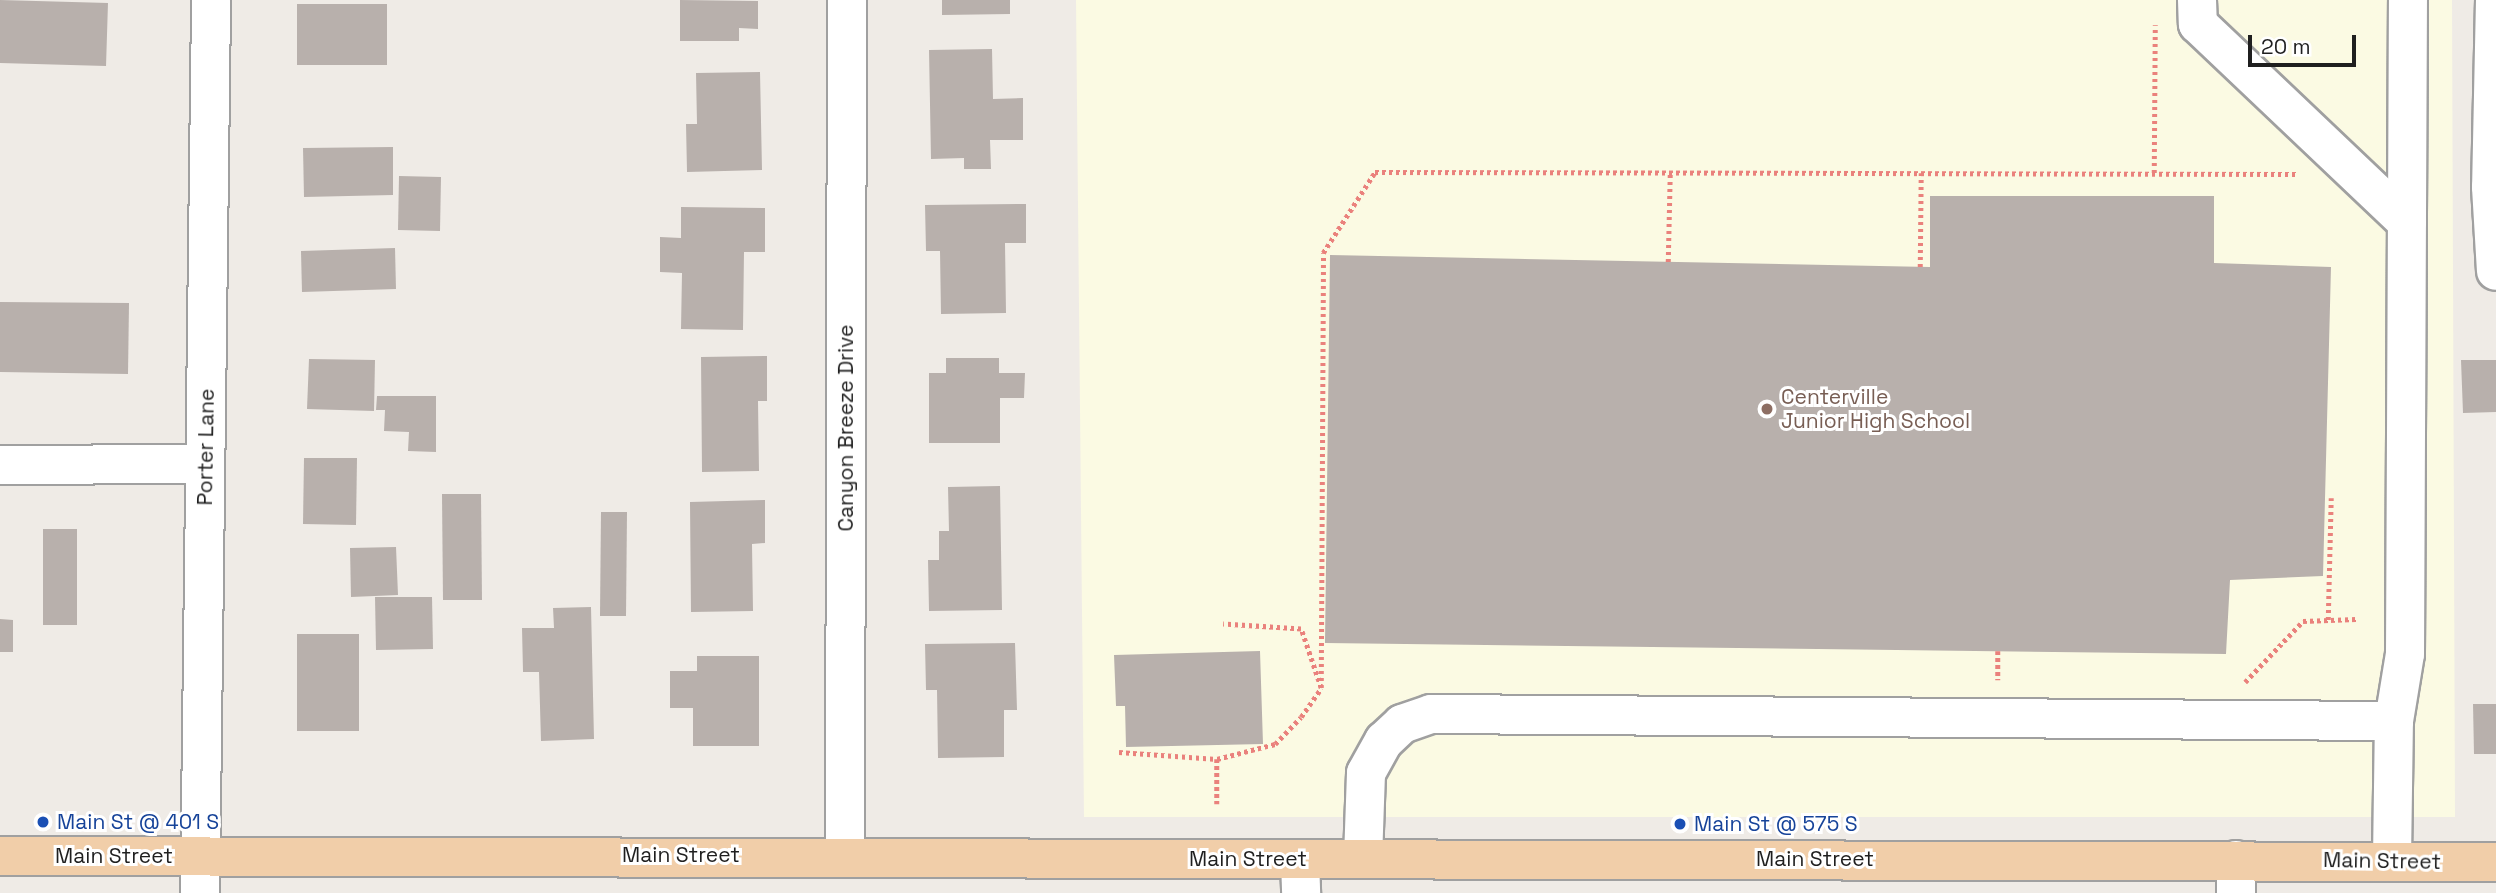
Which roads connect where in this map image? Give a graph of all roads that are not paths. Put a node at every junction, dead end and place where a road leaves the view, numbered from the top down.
1 (211, 0) edge
2 (847, 0) edge
3 (2197, 0) edge
4 (2408, 0) edge
5 (2496, 0) edge
6 (2496, 32) edge
7 (2407, 222) junction
8 (2496, 271) edge
9 (205, 464) junction
10 (0, 466) edge
11 (2393, 721) junction
12 (845, 855) junction
13 (0, 856) edge
14 (1363, 859) junction
15 (2392, 860) junction
16 (2496, 862) edge
17 (200, 875) edge
18 (1301, 876) edge
19 (2236, 876) edge

1 - 9 street, Porter Lane
2 - 12 street, Canyon Breeze Drive
3 - 7 street
4 - 7 street
5 - 6 street
6 - 8 street
7 - 11 street
9 - 10 street
9 - 17 street, Porter Lane
11 - 14 street
11 - 15 street
12 - 17 main road, Main Street
12 - 18 main road, Main Street
13 - 17 main road, Main Street
14 - 18 main road, Main Street
14 - 19 main road, Main Street
15 - 16 main road, Main Street
15 - 19 main road, Main Street

